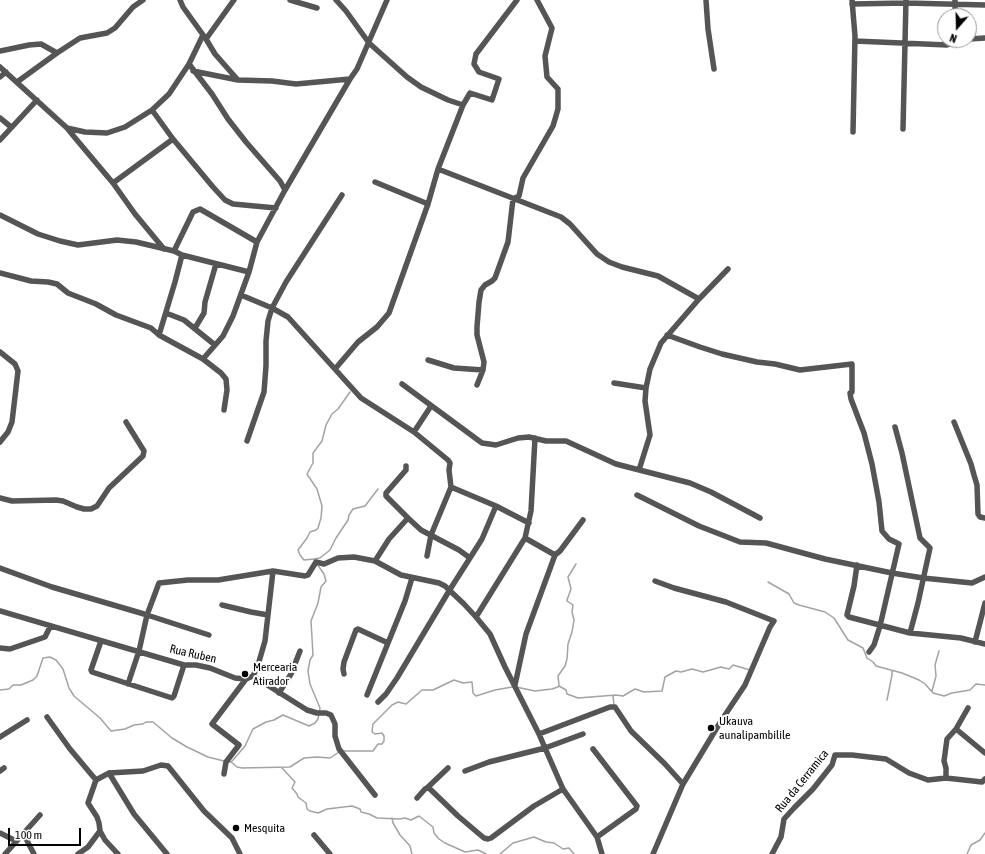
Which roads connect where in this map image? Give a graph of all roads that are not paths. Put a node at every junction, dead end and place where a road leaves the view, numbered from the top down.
1 (143, 0) edge
2 (180, 0) edge
3 (234, 0) edge
4 (290, 0) edge
5 (336, 0) edge
6 (387, 0) edge
7 (517, 0) edge
8 (537, 0) edge
9 (706, 0) edge
10 (906, 1) edge
11 (852, 2) edge
12 (955, 2) edge
13 (985, 5) edge
14 (317, 8) dead end
15 (205, 37) junction
16 (855, 41) junction
17 (369, 43) junction
18 (905, 44) junction
19 (937, 45) edge
20 (0, 51) edge
21 (56, 53) junction
22 (189, 64) junction
23 (0, 67) edge
24 (714, 69) dead end
25 (193, 71) junction
26 (6, 72) junction
27 (0, 77) edge
28 (238, 80) junction
29 (350, 80) junction
30 (17, 82) junction
31 (37, 100) junction
32 (464, 105) junction
33 (152, 110) junction
34 (0, 118) edge
35 (11, 127) junction
36 (67, 128) junction
37 (903, 129) dead end
38 (853, 132) dead end
39 (173, 139) junction
40 (0, 140) edge
41 (438, 169) junction
42 (375, 182) dead end
43 (113, 183) junction
44 (285, 190) junction
45 (342, 195) dead end
46 (513, 198) junction
47 (428, 204) junction
48 (276, 208) junction
49 (0, 215) edge
50 (256, 242) junction
51 (165, 249) junction
52 (174, 251) junction
53 (182, 254) junction
54 (216, 264) junction
55 (728, 269) dead end
56 (249, 272) junction
57 (0, 273) edge
58 (241, 295) junction
59 (699, 299) junction
60 (272, 308) junction
61 (166, 313) junction
62 (195, 328) junction
63 (159, 335) junction
64 (667, 335) junction
65 (215, 345) junction
66 (0, 352) edge
67 (203, 359) junction
68 (428, 360) dead end
69 (335, 369) junction
70 (483, 370) junction
71 (614, 383) dead end
72 (402, 384) dead end
73 (477, 386) dead end
74 (646, 388) junction
75 (431, 406) junction
76 (224, 410) dead end
77 (126, 422) dead end
78 (954, 422) dead end
79 (895, 427) dead end
80 (414, 432) junction
81 (535, 438) junction
82 (0, 442) edge
83 (247, 442) dead end
84 (406, 466) dead end
85 (639, 470) junction
86 (451, 487) junction
87 (638, 495) dead end
88 (0, 498) edge
89 (496, 506) junction
90 (408, 518) junction
91 (760, 518) dead end
92 (985, 518) edge
93 (583, 520) dead end
94 (529, 523) junction
95 (431, 535) junction
96 (525, 538) junction
97 (555, 555) junction
98 (427, 556) dead end
99 (470, 558) junction
100 (375, 561) junction
101 (857, 565) junction
102 (0, 568) edge
103 (273, 571) junction
104 (892, 573) junction
105 (985, 577) edge
106 (412, 578) junction
107 (923, 578) junction
108 (655, 580) dead end
109 (449, 591) junction
110 (985, 603) edge
111 (222, 605) dead end
112 (0, 612) edge
113 (268, 615) junction
114 (147, 616) junction
115 (476, 617) junction
116 (880, 626) junction
117 (50, 627) junction
118 (910, 633) junction
119 (208, 635) dead end
120 (101, 641) junction
121 (975, 642) junction
122 (388, 643) junction
123 (985, 644) edge
124 (0, 648) edge
125 (139, 651) junction
126 (300, 651) dead end
127 (869, 652) dead end
128 (184, 664) junction
129 (344, 674) dead end
130 (253, 676) junction
131 (246, 679) junction
132 (128, 684) junction
133 (515, 686) junction
134 (279, 693) junction
135 (366, 695) dead end
136 (378, 702) dead end
137 (968, 708) dead end
138 (47, 717) dead end
139 (27, 720) dead end
140 (956, 729) junction
141 (0, 730) edge
142 (539, 734) junction
143 (583, 734) dead end
144 (2, 736) edge
145 (545, 748) junction
146 (593, 749) dead end
147 (985, 754) edge
148 (448, 768) dead end
149 (465, 771) dead end
150 (108, 773) junction
151 (224, 774) dead end
152 (946, 778) junction
153 (985, 779) edge
154 (96, 780) junction
155 (683, 784) junction
156 (427, 788) junction
157 (564, 789) junction
158 (375, 795) dead end
159 (417, 798) dead end
160 (40, 815) dead end
161 (100, 831) junction
162 (0, 833) edge
163 (23, 833) junction
164 (314, 835) dead end
165 (597, 837) junction
166 (16, 841) junction
167 (87, 852) edge
168 (5, 854) edge
169 (34, 854) edge
170 (78, 854) edge
171 (118, 854) edge
172 (166, 854) edge
173 (240, 854) edge
174 (330, 854) edge
175 (602, 854) edge
176 (653, 854) edge
177 (772, 854) edge

1 - 21 street
2 - 15 street
3 - 15 street
4 - 14 street
5 - 17 street
6 - 17 street
7 - 32 street
8 - 46 street
9 - 24 street
10 - 11 street
10 - 12 street
10 - 18 street
11 - 16 street
12 - 13 street
15 - 22 street
15 - 28 street
16 - 18 street
16 - 38 street
17 - 29 street
17 - 32 street
18 - 19 street
18 - 37 street
20 - 21 street
21 - 30 street
22 - 25 street
22 - 33 street
23 - 26 street
25 - 28 street
25 - 44 street
26 - 27 street
26 - 30 street
28 - 29 street
29 - 44 street
30 - 31 street
31 - 35 street
31 - 36 street
32 - 41 street
33 - 36 street
33 - 39 street
34 - 35 street
35 - 40 street
36 - 43 street
39 - 43 street
39 - 48 street
41 - 46 street
41 - 47 street
42 - 47 street
43 - 51 street
44 - 48 street
45 - 60 street
46 - 59 street
46 - 70 street
47 - 69 street
48 - 50 street
49 - 51 street
50 - 52 street
50 - 56 street
51 - 52 street
52 - 53 street
53 - 54 street
53 - 61 street
54 - 56 street
54 - 62 street
55 - 59 street
56 - 58 street
57 - 63 street
58 - 60 street
58 - 65 street
59 - 64 street
60 - 69 street
60 - 83 street
61 - 62 street
61 - 63 street
62 - 65 street
63 - 67 street
64 - 74 street
64 - 104 street
65 - 67 street
66 - 82 street
67 - 76 street
68 - 70 street
69 - 80 street
70 - 73 street
71 - 74 street
72 - 75 street
74 - 85 street
75 - 80 street
75 - 81 street
77 - 88 street
78 - 92 street
79 - 107 street
80 - 86 street
81 - 85 street
81 - 94 street
84 - 90 street
85 - 91 street
86 - 89 street
86 - 95 street
87 - 101 street
89 - 94 street
89 - 99 street
90 - 95 street
90 - 100 street
93 - 97 street
94 - 96 street
95 - 98 street
95 - 99 street
96 - 97 street
96 - 115 street
97 - 133 street
99 - 109 street
100 - 103 street
100 - 106 street
101 - 104 street
101 - 116 street
102 - 114 street, Rua Ruben
103 - 113 street
103 - 114 street
104 - 107 street
104 - 116 street
105 - 107 street
106 - 109 street
106 - 122 street
107 - 118 street
108 - 155 street
109 - 115 street
109 - 136 street
110 - 121 street
111 - 113 street
112 - 117 street, Rua Ruben
113 - 130 street
114 - 119 street, Rua Ruben
114 - 125 street
115 - 133 street
116 - 118 street
116 - 127 street
117 - 120 street, Rua Ruben
117 - 124 street
118 - 121 street
120 - 125 street, Rua Ruben
120 - 132 street
121 - 123 street
122 - 129 street
122 - 135 street
125 - 128 street, Rua Ruben
125 - 132 street
126 - 134 street
128 - 131 street, Rua Ruben
128 - 132 street
130 - 131 street
130 - 134 street
131 - 151 street
133 - 142 street
134 - 158 street
137 - 140 street
138 - 154 street
139 - 144 street
140 - 147 street
140 - 152 street
141 - 144 street
142 - 145 street
142 - 155 street
143 - 145 street
145 - 149 street
145 - 157 street
146 - 165 street
148 - 156 street
150 - 154 street
150 - 172 street
150 - 173 street
152 - 153 street, Rua da Cerramica
152 - 177 street, Rua da Cerramica
154 - 161 street
155 - 176 street
156 - 157 street
156 - 159 street
157 - 165 street
160 - 163 street
161 - 167 street
161 - 171 street
162 - 166 street
163 - 166 street
163 - 169 street
164 - 174 street
165 - 175 street
166 - 168 street
167 - 170 street

